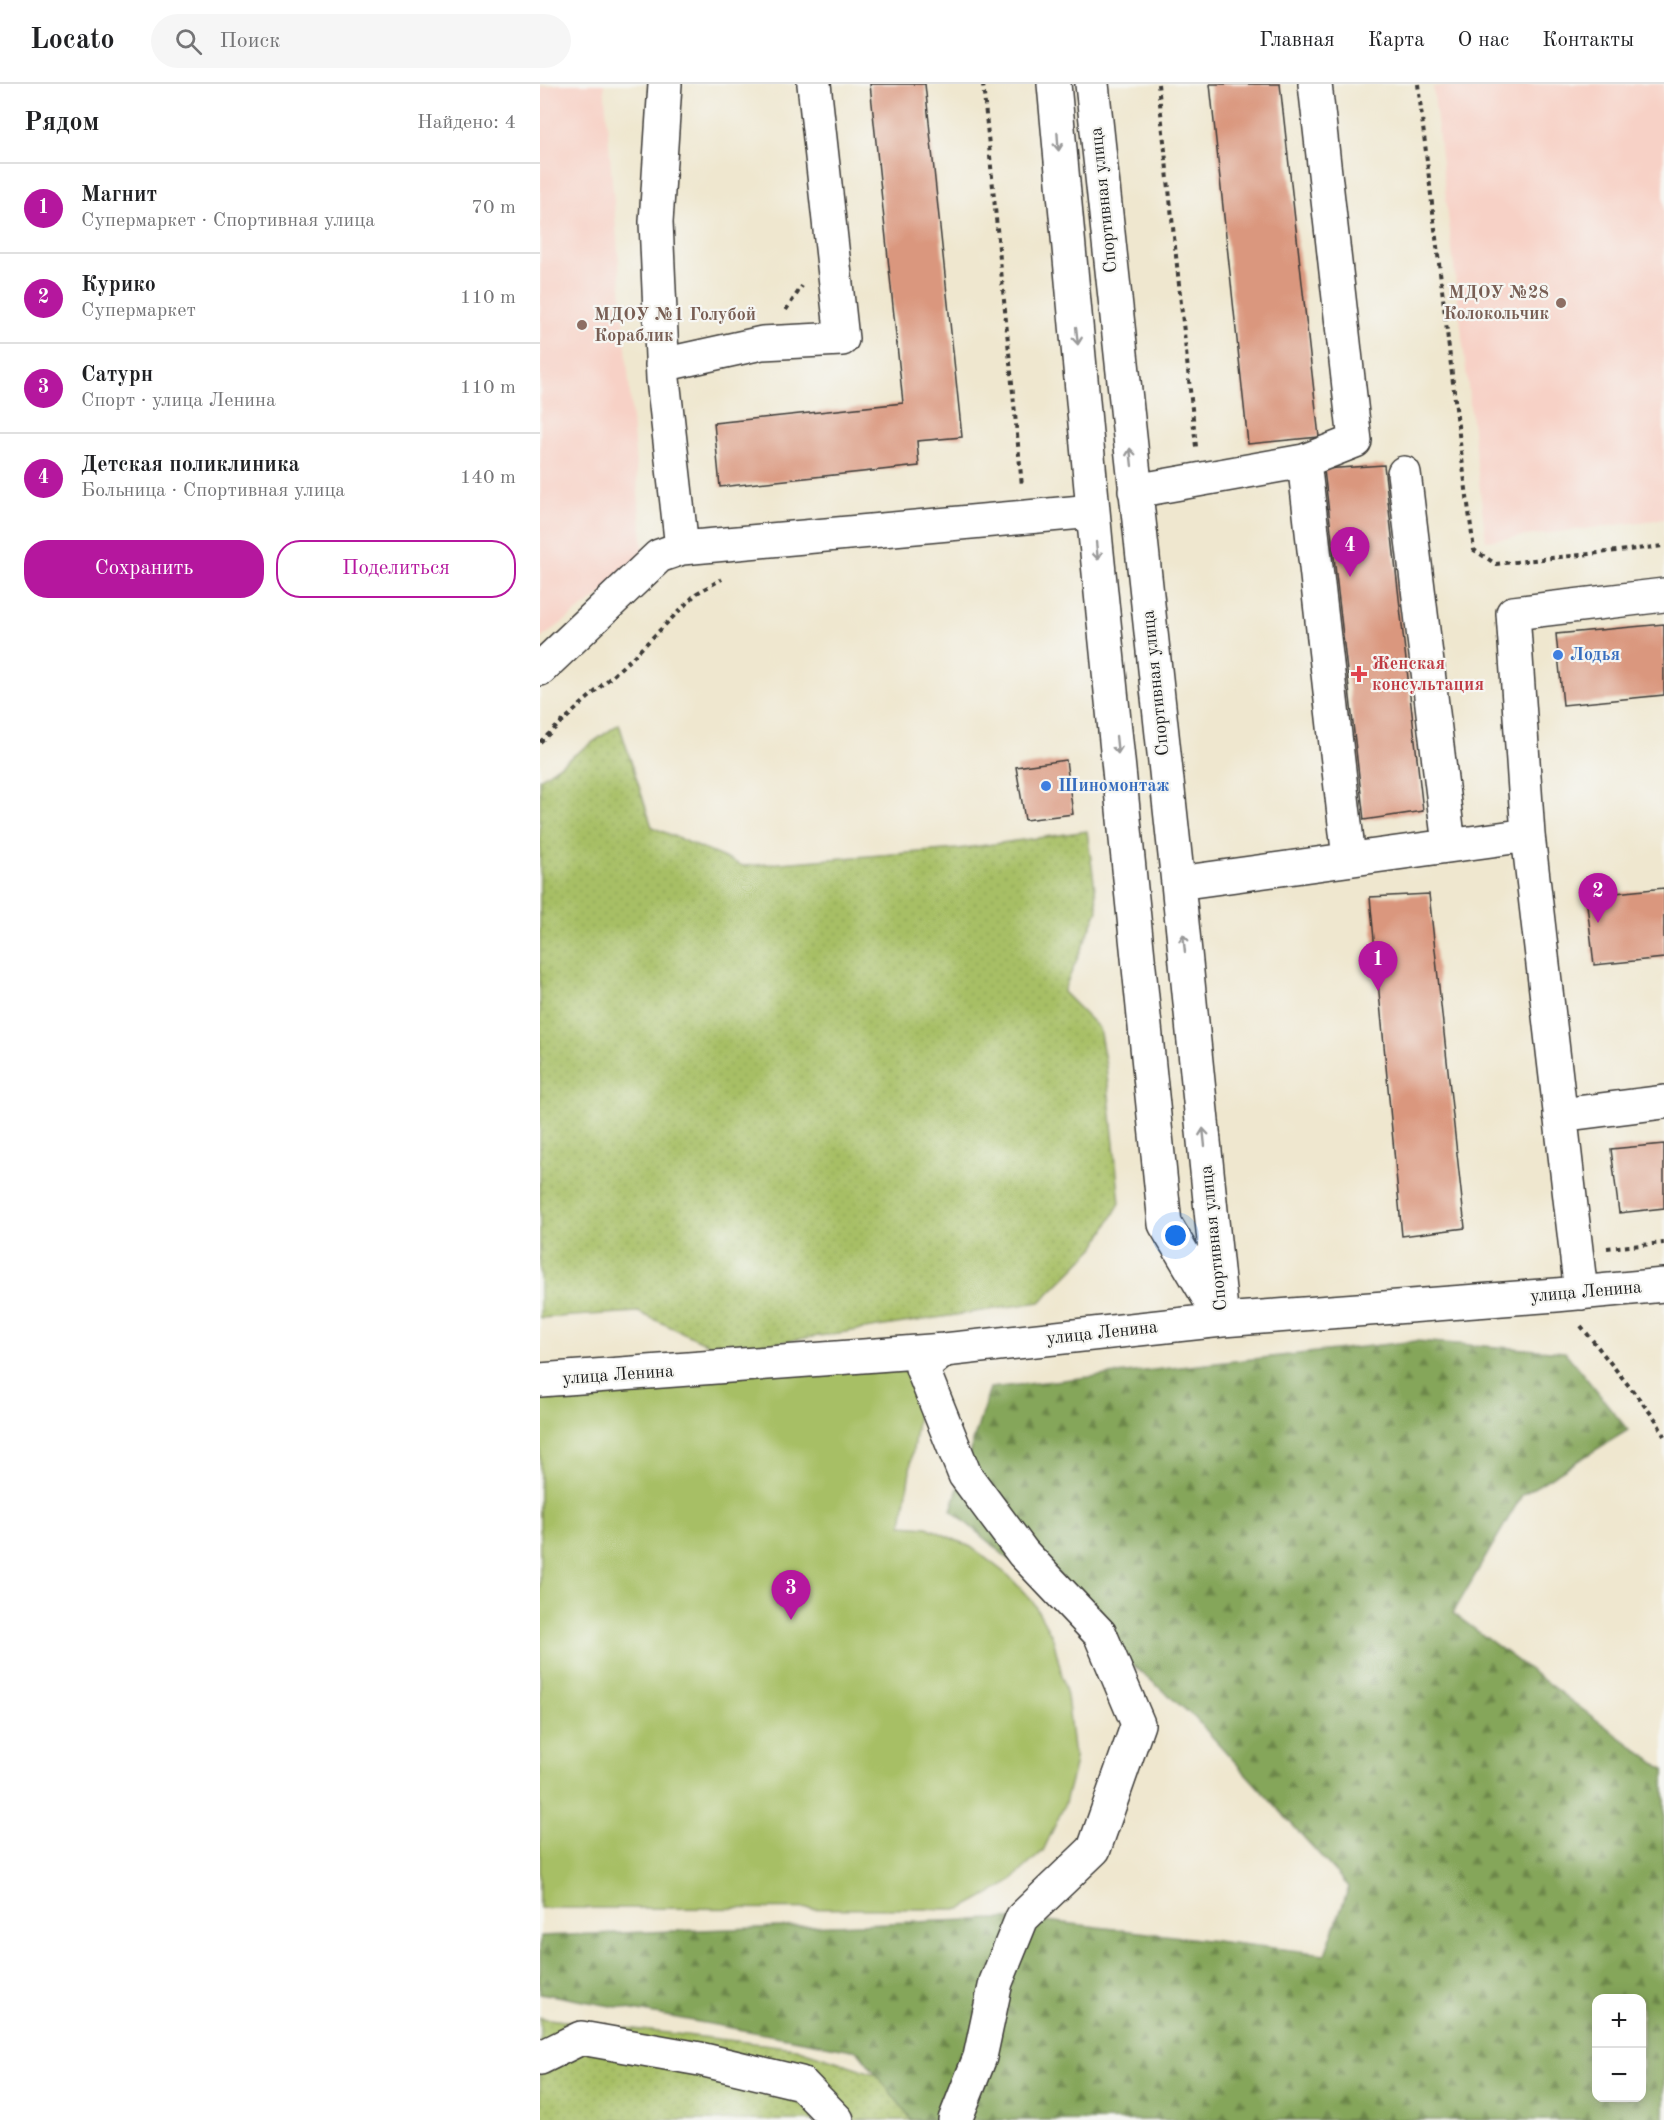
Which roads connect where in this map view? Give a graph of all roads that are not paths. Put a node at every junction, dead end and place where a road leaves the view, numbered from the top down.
1 (665, 84) edge
2 (814, 84) edge
3 (1054, 84) edge
4 (1092, 84) edge
5 (1315, 84) edge
6 (662, 365) junction
7 (1304, 461) junction
8 (1404, 473) dead end
9 (1135, 491) junction
10 (1093, 511) junction
11 (682, 548) junction
12 (1664, 595) edge
13 (540, 669) edge
14 (1528, 835) junction
15 (1449, 845) junction
16 (1349, 859) junction
17 (1178, 883) junction
18 (1664, 1102) edge
19 (1560, 1115) junction
20 (1664, 1285) edge
21 (1568, 1294) junction
22 (1222, 1320) junction
23 (944, 1350) junction
24 (540, 1380) edge
25 (540, 2058) edge
26 (837, 2120) edge
27 (956, 2120) edge

1 - 6 street
2 - 6 street
3 -> 10 street, Спортивная улица
9 -> 4 street, Спортивная улица
5 - 7 street
6 - 11 street
7 - 9 street
7 - 16 street
8 - 15 street
9 - 17 street, Спортивная улица
10 - 11 street
10 -> 22 street, Спортивная улица
11 - 13 street
12 - 14 street
14 - 15 street
14 - 19 street
15 - 16 street
16 - 17 street
22 -> 17 street, Спортивная улица
18 - 19 street
19 - 21 street
20 - 21 street, улица Ленина
21 - 22 street, улица Ленина
22 - 23 street, улица Ленина
23 - 24 street, улица Ленина
23 - 27 street
25 - 26 street

